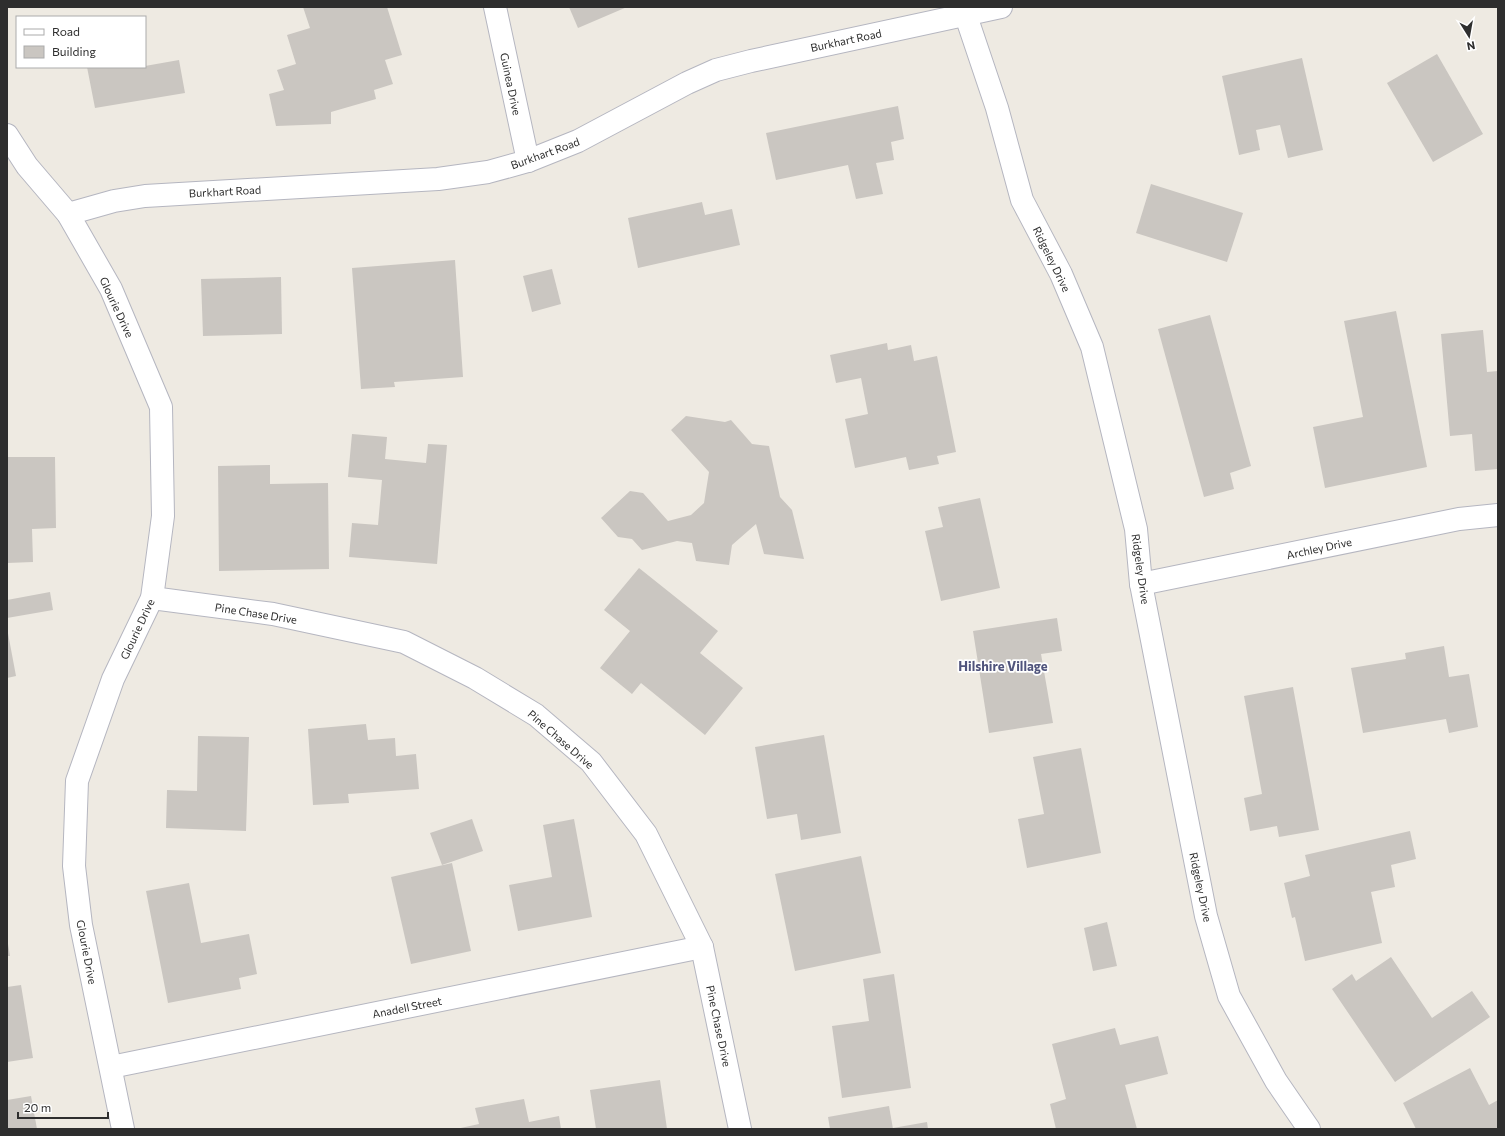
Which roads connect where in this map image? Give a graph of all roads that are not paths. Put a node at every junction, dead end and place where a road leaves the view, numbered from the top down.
1 (495, 7) edge
2 (1001, 7) edge
3 (963, 11) edge
4 (7, 136) edge
5 (528, 162) junction
6 (68, 214) junction
7 (1498, 515) edge
8 (1141, 584) junction
9 (152, 598) junction
10 (702, 947) junction
11 (111, 1067) junction
12 (123, 1129) edge
13 (740, 1129) edge
14 (1310, 1129) edge

1 - 5 street, Guinea Drive
2 - 3 street, Burkhart Road
3 - 5 street, Burkhart Road
3 - 8 street, Ridgeley Drive
4 - 6 street, Glourie Drive
5 - 6 street, Burkhart Road
6 - 9 street, Glourie Drive
7 - 8 street, Archley Drive
8 - 14 street, Ridgeley Drive
9 - 10 street, Pine Chase Drive
9 - 11 street, Glourie Drive
10 - 11 street, Anadell Street
10 - 13 street, Pine Chase Drive
11 - 12 street, Glourie Drive

